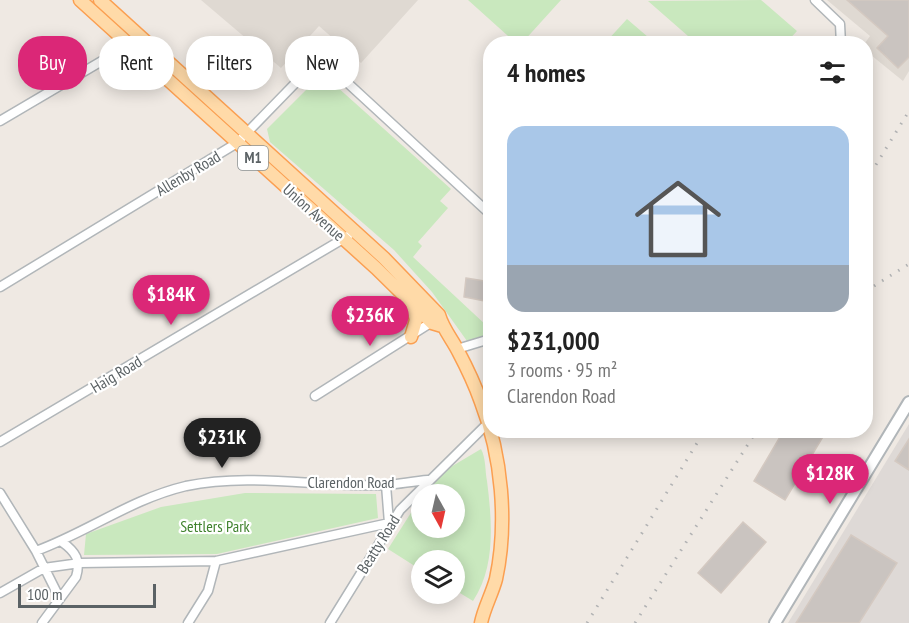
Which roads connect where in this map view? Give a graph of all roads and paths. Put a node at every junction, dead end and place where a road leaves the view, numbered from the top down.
1 (80, 0) edge
2 (100, 0) edge
3 (815, 0) edge
4 (119, 36) edge
5 (139, 36) edge
6 (841, 36) edge
7 (99, 63) edge
8 (174, 68) edge
9 (174, 86) edge
10 (0, 121) edge
11 (248, 134) junction
12 (237, 143) junction
13 (483, 208) edge
14 (356, 231) junction
15 (344, 239) junction
16 (0, 287) edge
17 (412, 302) junction
18 (438, 321) junction
19 (411, 337) junction
20 (483, 341) edge
21 (458, 350) junction
22 (315, 396) dead end
23 (909, 402) edge
24 (483, 411) edge
25 (483, 428) edge
26 (491, 438) edge
27 (0, 442) edge
28 (428, 480) junction
29 (386, 485) junction
30 (0, 493) edge
31 (389, 523) junction
32 (62, 542) junction
33 (36, 550) junction
34 (216, 561) junction
35 (80, 563) junction
36 (44, 568) junction
37 (0, 593) edge
38 (59, 597) junction
39 (480, 622) edge
40 (42, 623) edge
41 (188, 623) edge
42 (330, 623) edge
43 (775, 623) edge

1 - 4 main road, Union Avenue / M1
2 - 5 main road, Union Avenue / M1
3 - 6 street
7 - 10 street
8 - 11 main road, Union Avenue / M1
9 - 12 main road, Union Avenue / M1
11 - 12 street, Allenby Road
11 - 13 street, Allenby Road
11 - 14 main road, Union Avenue / M1
12 - 15 main road, Union Avenue / M1
12 - 16 street, Allenby Road
14 - 15 street, Haig Road
14 - 18 main road, Union Avenue / M1
15 - 17 main road, Union Avenue / M1
15 - 27 street, Haig Road
17 - 18 main road, Union Avenue / M1
17 - 19 main road
18 - 19 street
18 - 21 main road, Union Avenue / M1
19 - 22 street
20 - 21 street
21 - 24 main road, Union Avenue / M1
23 - 43 street
25 - 28 street, Beatty Road
26 - 39 main road, Union Avenue / M1
28 - 29 street, Clarendon Road
28 - 31 street, Beatty Road
29 - 31 street
29 - 32 street, Clarendon Road
30 - 33 street
31 - 34 street
31 - 42 street, Beatty Road
32 - 33 street, Clarendon Road
32 - 35 street
33 - 36 street
34 - 35 street
34 - 41 street
35 - 36 street
35 - 38 street
36 - 37 street
36 - 38 street
38 - 40 street

